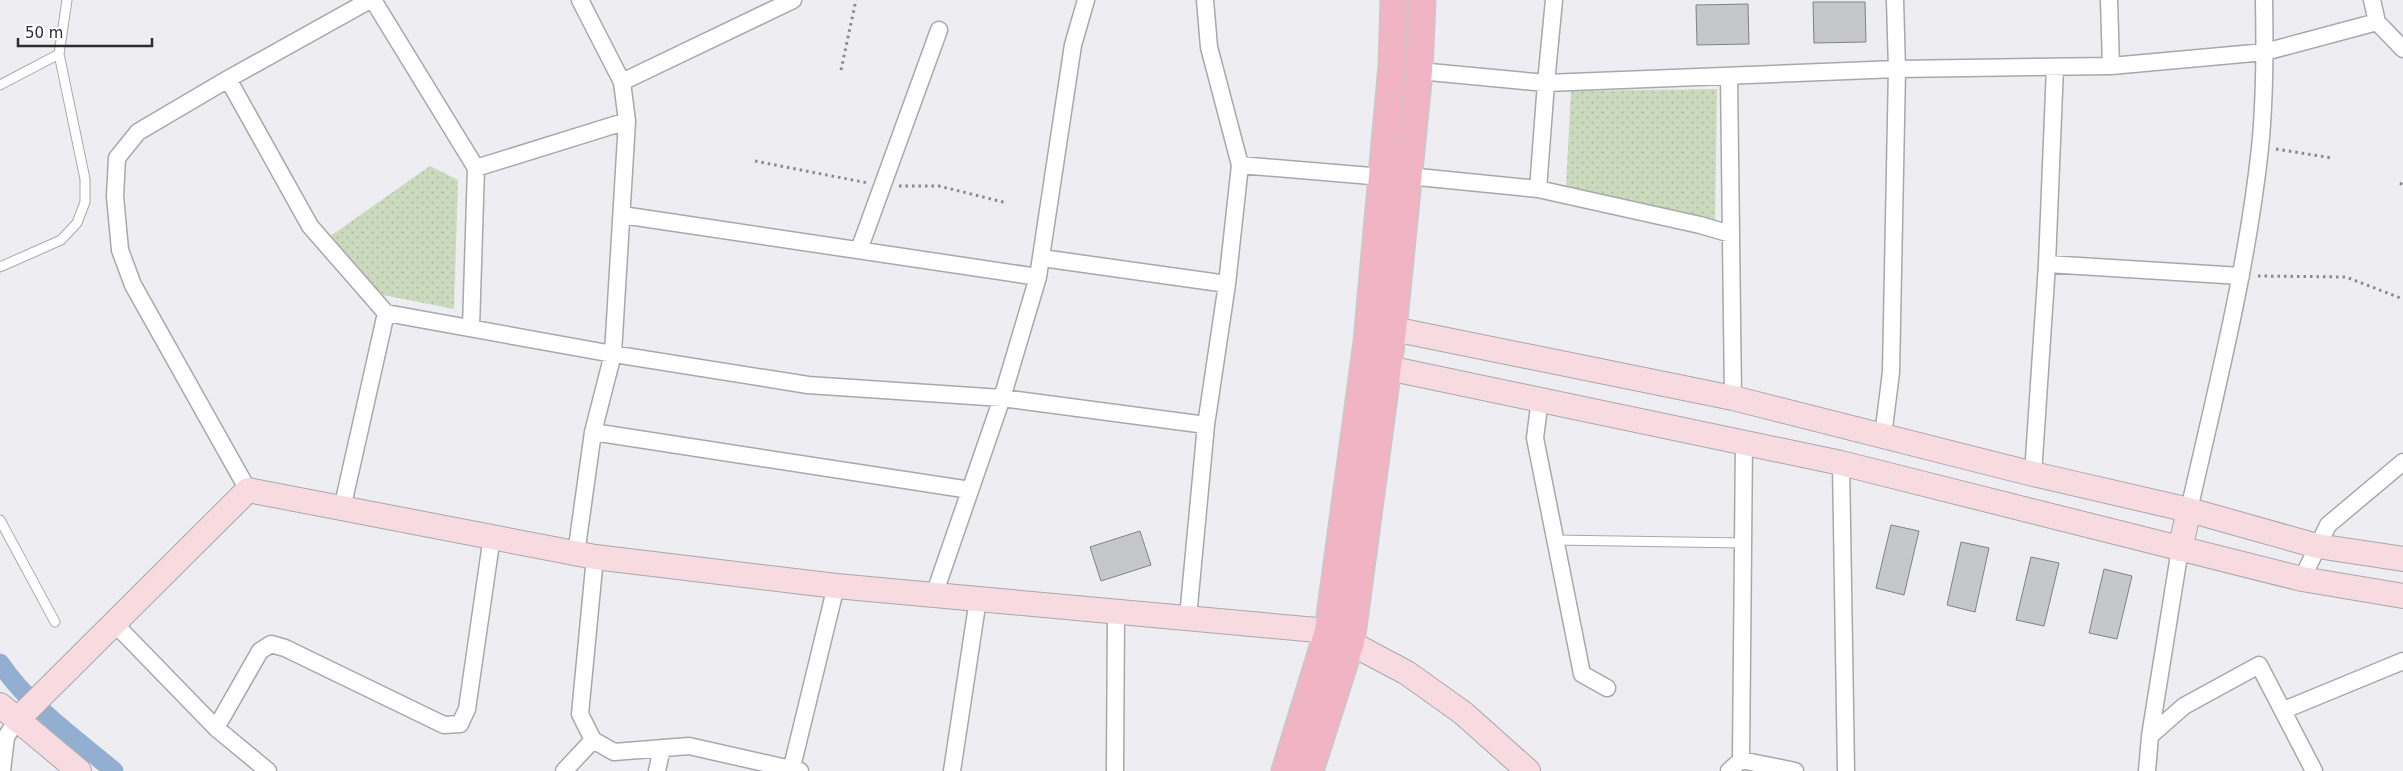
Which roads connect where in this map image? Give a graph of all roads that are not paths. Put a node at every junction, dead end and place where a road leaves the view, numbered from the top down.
1 (67, 0) edge
2 (371, 0) edge
3 (580, 0) edge
4 (793, 0) edge
5 (1086, 0) edge
6 (1205, 0) edge
7 (1394, 0) edge
8 (1422, 0) edge
9 (1554, 0) edge
10 (1895, 0) edge
11 (2109, 0) edge
12 (2264, 0) edge
13 (2372, 0) edge
14 (2377, 22) junction
15 (939, 30) dead end
16 (2403, 49) edge
17 (2265, 52) junction
18 (59, 54) junction
19 (2112, 66) junction
20 (2055, 67) junction
21 (1897, 69) junction
22 (1418, 71) junction
23 (1729, 76) junction
24 (228, 79) junction
25 (622, 82) junction
26 (1546, 83) junction
27 (0, 85) edge
28 (627, 121) junction
29 (1240, 165) junction
30 (476, 168) junction
31 (1396, 176) junction
32 (1538, 189) junction
33 (622, 215) junction
34 (1731, 234) junction
35 (859, 250) junction
36 (1042, 258) junction
37 (2047, 264) junction
38 (0, 266) edge
39 (2241, 276) junction
40 (1038, 277) junction
41 (1227, 284) junction
42 (386, 313) junction
43 (472, 328) junction
44 (1393, 329) junction
45 (614, 354) junction
46 (1388, 368) junction
47 (1002, 398) junction
48 (1733, 398) junction
49 (1540, 399) junction
50 (1206, 425) junction
51 (594, 432) junction
52 (1883, 436) junction
53 (1744, 441) junction
54 (2403, 462) edge
55 (1842, 463) junction
56 (2033, 474) junction
57 (248, 490) junction
58 (970, 490) junction
59 (342, 508) junction
60 (2189, 510) junction
61 (0, 520) edge
62 (492, 536) junction
63 (1556, 540) junction
64 (1743, 544) junction
65 (2317, 546) junction
66 (2180, 549) junction
67 (586, 555) junction
68 (2403, 559) edge
69 (2302, 579) junction
70 (836, 586) junction
71 (934, 595) junction
72 (2403, 596) edge
73 (978, 599) junction
74 (1116, 611) junction
75 (1188, 617) junction
76 (55, 622) dead end
77 (114, 623) junction
78 (1339, 637) junction
79 (2403, 661) edge
80 (1607, 688) dead end
81 (2284, 710) junction
82 (8, 713) edge
83 (216, 728) junction
84 (2150, 736) junction
85 (593, 740) junction
86 (662, 748) junction
87 (2, 765) edge
88 (1735, 766) edge
89 (794, 770) edge
90 (79, 771) edge
91 (268, 771) edge
92 (564, 771) edge
93 (657, 771) edge
94 (952, 771) edge
95 (1115, 771) edge
96 (1285, 771) edge
97 (1310, 771) edge
98 (1528, 771) edge
99 (1794, 771) edge
100 (1846, 771) edge
101 (2147, 771) edge
102 (2314, 771) edge

1 - 18 lane
2 - 24 street
2 - 30 street
3 - 25 street
4 - 25 street
5 - 36 street
6 - 29 street
7 - 31 main road
8 - 22 main road
9 - 26 street
10 - 21 street
11 - 19 street
12 - 17 street
13 - 14 street
14 - 16 street
14 - 17 street
15 - 35 street
17 - 19 street
17 - 39 street
18 - 27 lane
18 - 38 lane
19 - 20 street
20 - 21 street
20 - 37 street
21 - 23 street
21 - 52 street
22 - 26 street
22 - 31 main road
23 - 26 street
23 - 34 street
24 - 42 street
24 - 57 street
25 - 28 street
26 - 32 street
28 - 30 street
28 - 33 street
29 - 31 street
29 - 41 street
30 - 43 street
31 - 32 street
31 - 44 main road
31 - 78 main road
32 - 34 street
33 - 35 street
33 - 45 street
34 - 48 street
35 - 40 street
36 - 40 street
36 - 41 street
37 - 39 street
37 - 56 street
39 - 60 street
40 - 47 street
41 - 50 street
42 - 43 street
42 - 59 street
43 - 45 street
44 - 46 main road
44 - 48 street
45 - 47 street
45 - 51 street
46 - 49 street
46 - 78 main road
47 - 50 street
47 - 58 street
48 - 52 street
49 - 53 street
49 - 63 street
50 - 75 street
51 - 58 street
51 - 67 street
52 - 56 street
53 - 55 street
53 - 64 street
54 - 65 street
55 - 66 street
55 - 100 street
56 - 60 street
57 - 59 street
57 - 77 street
58 - 71 street
59 - 62 street
60 - 65 street
60 - 66 street
61 - 76 lane
62 - 67 street
62 - 83 street
63 - 64 lane
63 - 80 street
64 - 88 street
65 - 68 street
65 - 69 street
66 - 69 street
66 - 84 street
67 - 70 street
67 - 85 street
69 - 72 street
70 - 71 street
70 - 89 street
71 - 73 street
73 - 74 street
73 - 94 street
74 - 75 street
74 - 95 street
75 - 78 street
77 - 82 street
77 - 83 street
78 - 96 main road
78 - 97 main road
78 - 98 street
79 - 81 street
81 - 84 street
81 - 102 street
82 - 87 street
82 - 90 street
83 - 91 street
84 - 101 street
85 - 86 street
85 - 92 street
86 - 89 street
86 - 93 street
88 - 99 street

